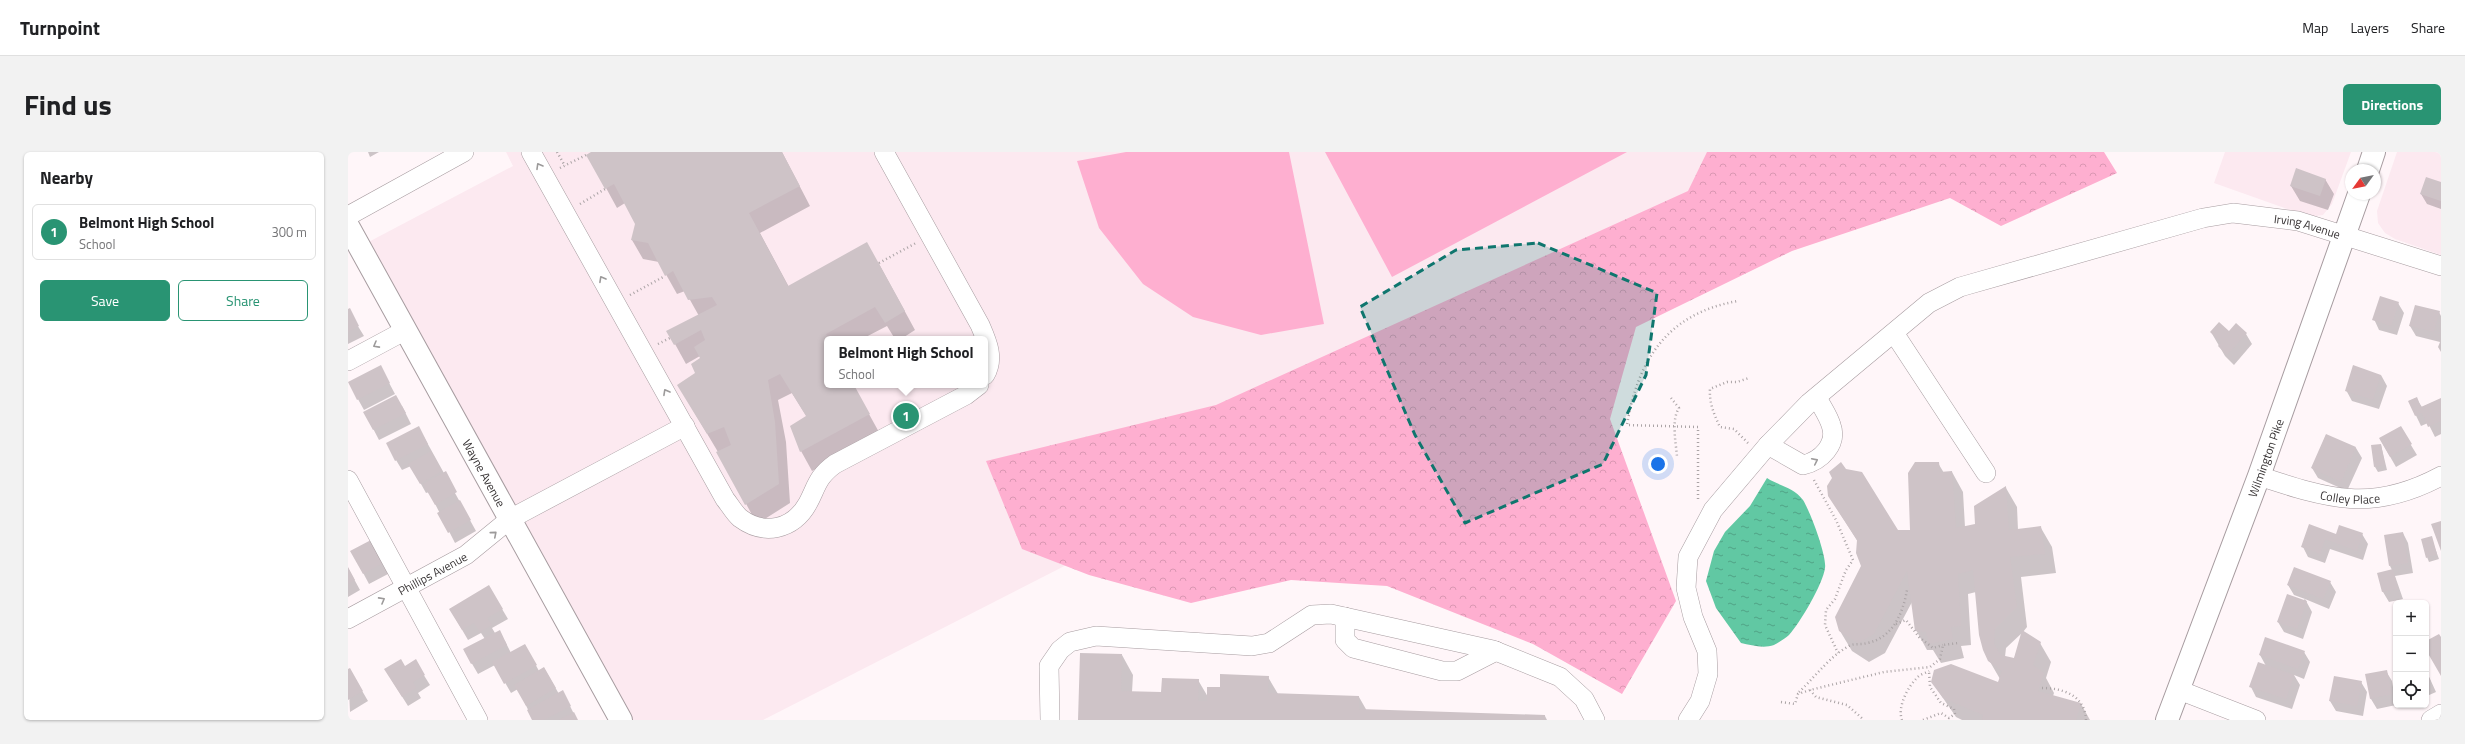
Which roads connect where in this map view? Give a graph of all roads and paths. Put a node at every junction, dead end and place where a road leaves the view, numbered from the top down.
1 (464, 152) edge
2 (531, 152) edge
3 (557, 152) edge
4 (884, 152) edge
5 (2374, 152) edge
6 (586, 154) dead end
7 (2370, 164) edge
8 (565, 166) junction
9 (545, 177) junction
10 (605, 189) dead end
11 (2357, 200) edge
12 (565, 213) junction
13 (348, 216) edge
14 (348, 226) edge
15 (930, 235) junction
16 (2344, 236) junction
17 (879, 263) dead end
18 (2441, 266) edge
19 (665, 276) dead end
20 (1738, 301) dead end
21 (616, 302) junction
22 (406, 330) junction
23 (1894, 333) junction
24 (984, 336) edge
25 (988, 343) edge
26 (348, 361) edge
27 (988, 366) edge
28 (1749, 378) dead end
29 (975, 388) edge
30 (1817, 397) junction
31 (1671, 398) dead end
32 (685, 426) junction
33 (1675, 426) junction
34 (1764, 450) junction
35 (1677, 458) dead end
36 (1986, 473) dead end
37 (2259, 476) junction
38 (2441, 476) edge
39 (1814, 478) dead end
40 (348, 480) edge
41 (353, 500) edge
42 (510, 519) junction
43 (1705, 523) junction
44 (407, 587) junction
45 (1907, 590) dead end
46 (1345, 617) junction
47 (348, 619) edge
48 (1895, 624) junction
49 (1958, 643) dead end
50 (1944, 645) junction
51 (1496, 651) junction
52 (1838, 653) junction
53 (1930, 666) junction
54 (1929, 671) junction
55 (2042, 688) dead end
56 (1810, 690) junction
57 (2179, 690) junction
58 (1798, 694) junction
59 (1781, 702) dead end
60 (2441, 714) edge
61 (478, 720) edge
62 (621, 720) edge
63 (1050, 720) edge
64 (1595, 720) edge
65 (1688, 720) edge
66 (1864, 720) edge
67 (1902, 720) edge
68 (1923, 720) edge
69 (2086, 720) edge
70 (2167, 720) edge
71 (2256, 720) edge
72 (2431, 720) edge

1 - 13 street
9 -> 2 street
3 - 8 path
4 - 15 street
5 - 7 main road
6 - 8 path
8 - 9 path
9 - 12 street
10 - 12 path
11 - 16 main road, Wilmington Pike
21 -> 12 street
14 - 22 main road, Wayne Avenue
15 - 17 path
15 - 24 street
16 - 18 street, Irving Avenue
16 - 23 street, Irving Avenue
16 - 37 main road, Wilmington Pike
19 - 21 path
20 - 33 path
32 -> 21 street
22 -> 26 street
22 - 42 main road, Wayne Avenue
23 - 30 street, Irving Avenue
23 - 36 street
25 - 27 street
28 - 34 path
29 - 32 street
30 - 34 street, Irving Avenue
34 -> 30 street
31 - 33 path
32 - 42 street, Phillips Avenue
33 - 35 path
33 - 43 path
34 - 43 street, Irving Avenue
37 - 38 street, Colley Place
37 - 57 main road, Wilmington Pike
39 - 52 path
40 - 41 street
41 - 44 street
44 -> 42 street, Phillips Avenue
42 - 62 main road, Wayne Avenue
43 - 65 street, Irving Avenue
47 -> 44 street, Phillips Avenue
44 - 61 street
45 - 48 path
46 - 51 street
46 - 51 street
46 - 63 street
48 - 50 path
48 - 52 path
49 - 50 path
50 - 53 path
51 - 64 street
52 - 58 path
53 - 54 path
53 - 56 path
54 - 67 path
54 - 68 path
55 - 69 path
56 - 58 path
56 - 66 path
57 - 70 main road, Wilmington Pike
57 - 71 street
58 - 59 path
60 - 72 street

